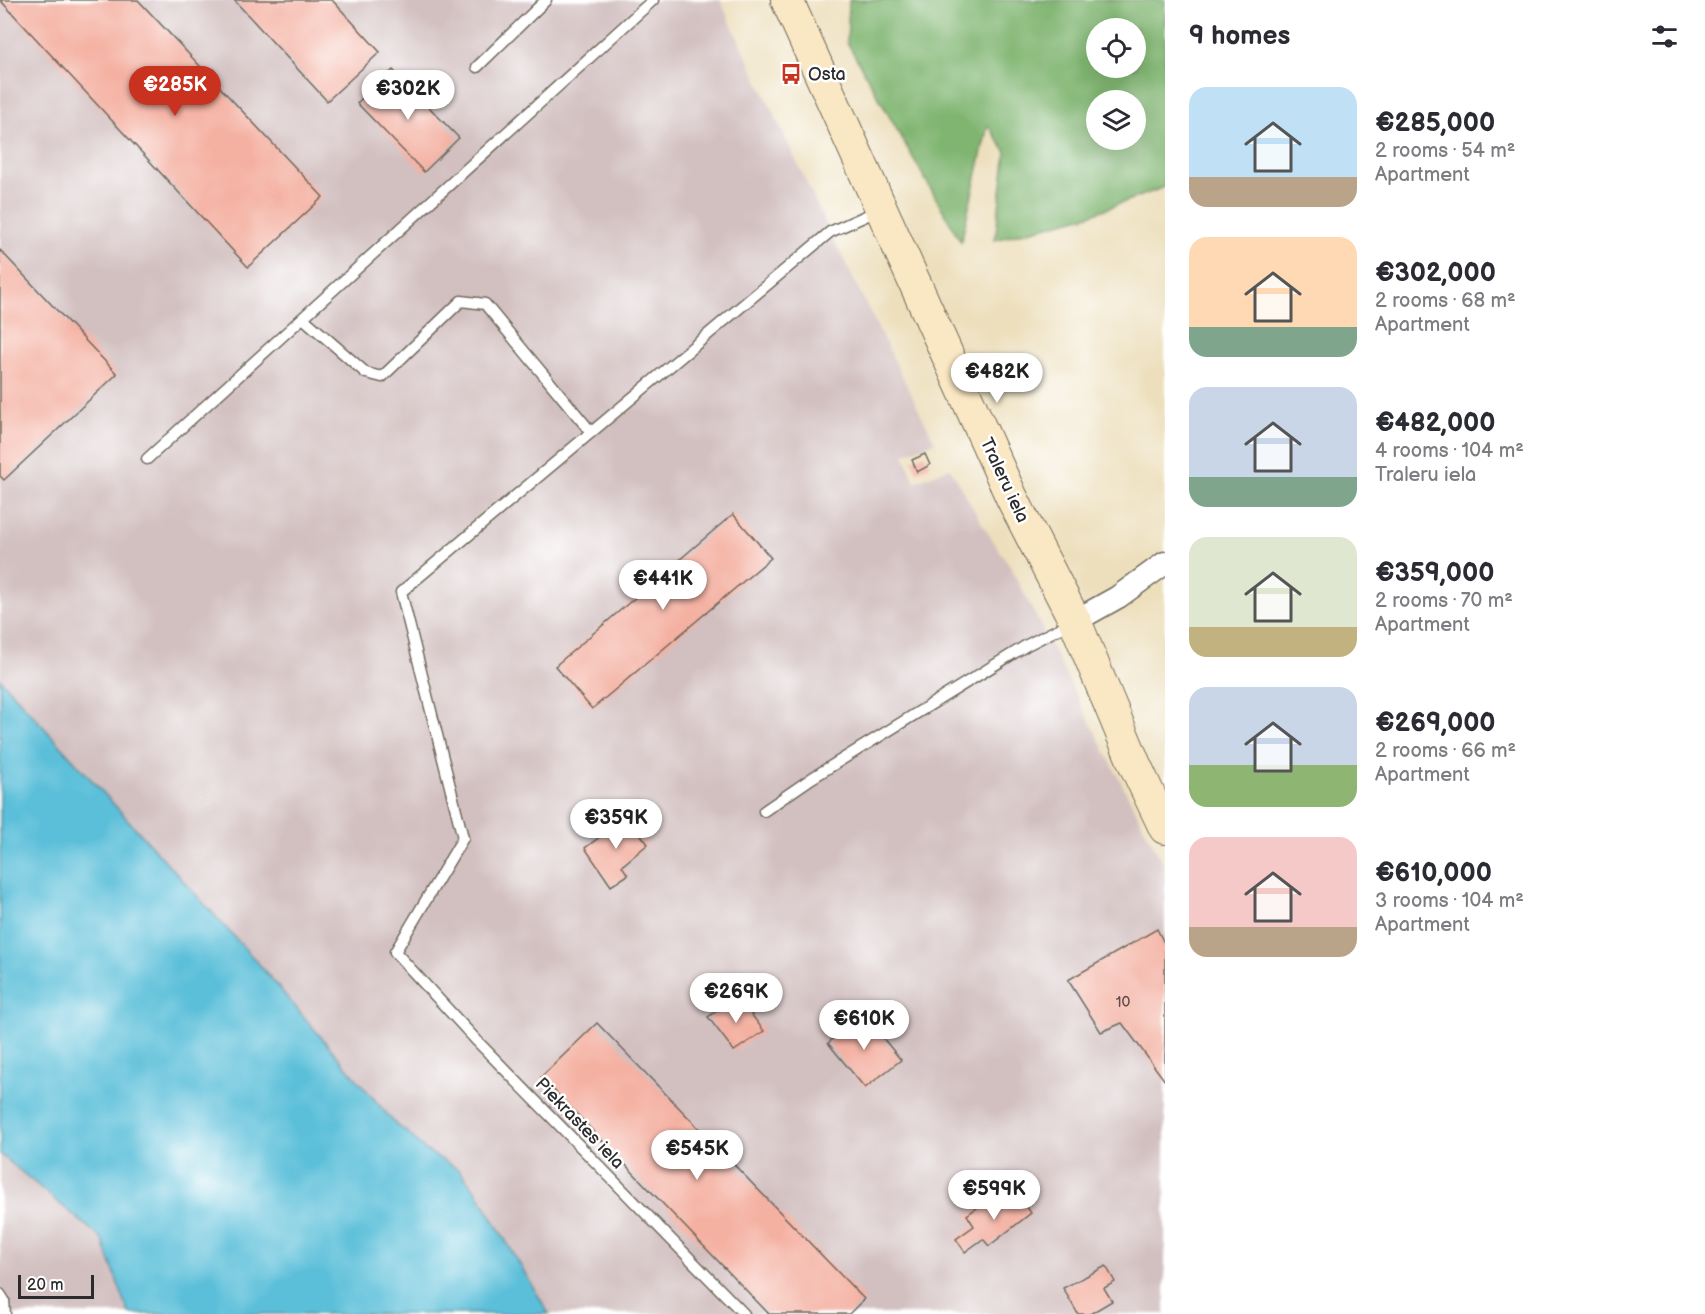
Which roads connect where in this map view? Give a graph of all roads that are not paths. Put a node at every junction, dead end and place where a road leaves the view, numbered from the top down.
1 (546, 0) edge
2 (653, 0) edge
3 (787, 0) edge
4 (477, 67) dead end
5 (882, 209) junction
6 (303, 318) junction
7 (591, 432) junction
8 (147, 459) dead end
9 (1165, 563) edge
10 (1075, 621) junction
11 (764, 811) dead end
12 (1165, 828) edge
13 (0, 1294) edge
14 (5, 1314) edge
15 (744, 1314) edge

1 - 4 lane
2 - 6 lane
3 - 5 main road, Traleru iela
5 - 7 lane
5 - 10 main road, Traleru iela
6 - 7 lane
6 - 8 lane
7 - 15 lane, Piekrastes iela
9 - 10 street
10 - 11 lane
10 - 12 main road, Traleru iela
13 - 14 lane

